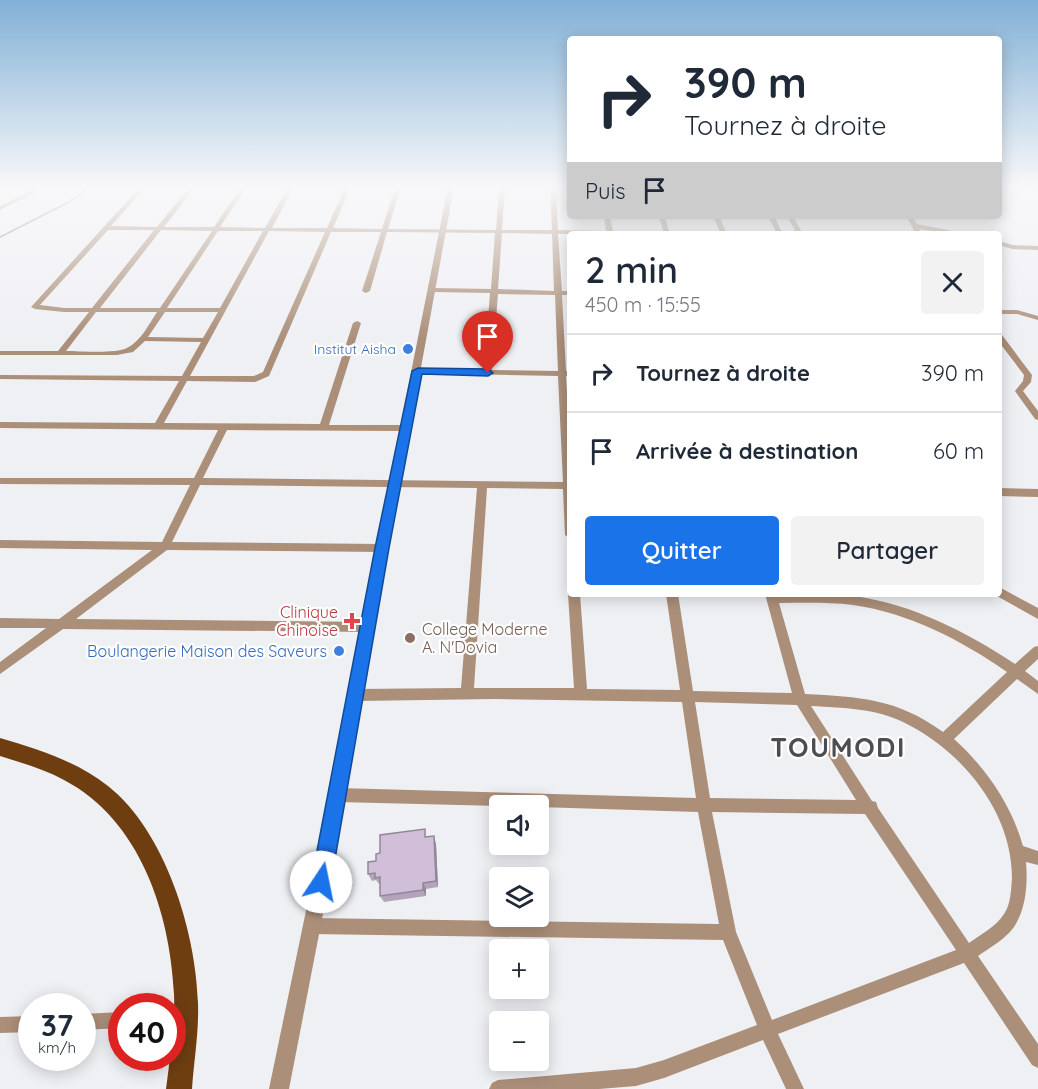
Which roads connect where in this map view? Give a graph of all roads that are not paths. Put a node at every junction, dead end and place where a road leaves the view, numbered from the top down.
1 (96, 238) edge
2 (152, 238) edge
3 (210, 238) edge
4 (264, 238) edge
5 (326, 238) edge
6 (382, 238) edge
7 (442, 238) edge
8 (498, 238) edge
9 (555, 238) edge
10 (1002, 244) edge
11 (1038, 249) edge
12 (433, 290) junction
13 (366, 291) dead end
14 (495, 292) junction
15 (557, 292) junction
16 (567, 292) edge
17 (96, 310) junction
18 (162, 310) junction
19 (224, 310) junction
20 (1002, 312) edge
21 (1038, 318) edge
22 (357, 323) dead end
23 (143, 339) junction
24 (207, 340) junction
25 (1002, 342) edge
26 (61, 352) junction
27 (0, 353) edge
28 (418, 371) junction
29 (488, 373) junction
30 (566, 374) edge
31 (0, 377) edge
32 (186, 379) junction
33 (1038, 381) edge
34 (1027, 382) junction
35 (1038, 417) edge
36 (0, 425) edge
37 (158, 426) junction
38 (224, 426) junction
39 (324, 427) junction
40 (405, 428) junction
41 (567, 430) edge
42 (0, 481) edge
43 (197, 482) junction
44 (395, 483) junction
45 (482, 485) junction
46 (567, 486) edge
47 (1002, 492) edge
48 (1038, 493) edge
49 (0, 544) edge
50 (165, 546) junction
51 (382, 548) junction
52 (1002, 594) edge
53 (574, 597) edge
54 (672, 597) edge
55 (772, 597) edge
56 (792, 597) edge
57 (1038, 614) edge
58 (0, 623) edge
59 (62, 624) junction
60 (369, 627) junction
61 (1038, 651) edge
62 (0, 669) edge
63 (1018, 672) junction
64 (1038, 688) edge
65 (467, 692) junction
66 (581, 694) junction
67 (357, 695) junction
68 (688, 696) junction
69 (800, 699) junction
70 (945, 739) junction
71 (0, 747) edge
72 (338, 795) junction
73 (704, 805) junction
74 (871, 807) junction
75 (1018, 852) junction
76 (1038, 858) edge
77 (312, 926) junction
78 (728, 932) junction
79 (968, 954) junction
80 (186, 993) edge
81 (18, 1024) edge
82 (0, 1025) edge
83 (768, 1031) junction
84 (1038, 1059) edge
85 (179, 1071) edge
86 (605, 1084) edge
87 (179, 1089) edge
88 (279, 1089) edge
89 (498, 1089) edge
90 (795, 1089) edge

1 - 17 street
2 - 17 street
3 - 18 street
4 - 19 street
5 - 32 street
6 - 13 street
7 - 12 street
8 - 14 street
9 - 15 street
10 - 11 street
12 - 14 street
12 - 28 street
14 - 15 street
14 - 29 street
15 - 16 street
15 - 30 street
17 - 18 street
17 - 26 street
18 - 19 street
18 - 23 street
19 - 24 street
20 - 21 street
22 - 39 street
23 - 24 street
23 - 26 street
24 - 32 street
25 - 34 street
26 - 27 street
28 - 29 street
28 - 40 street
29 - 30 street
30 - 41 street
31 - 32 street
32 - 37 street
33 - 34 street
34 - 35 street
36 - 37 street
37 - 38 street
38 - 39 street
38 - 43 street
39 - 40 street
40 - 44 street
42 - 43 street
43 - 44 street
43 - 50 street
44 - 45 street
44 - 51 street
45 - 46 street
45 - 65 street
47 - 48 street
49 - 50 street
50 - 51 street
50 - 59 street
51 - 60 street
52 - 57 street
53 - 66 street
54 - 68 street
55 - 69 street
56 - 63 street
58 - 59 street
59 - 60 street
59 - 62 street
60 - 67 street
61 - 63 street
63 - 64 street
63 - 70 street
65 - 66 street
65 - 67 street
66 - 68 street
67 - 72 street
68 - 69 street
68 - 73 street
69 - 70 street
69 - 74 street
70 - 75 street
71 - 80 main road
72 - 73 street
72 - 77 street
73 - 74 street
73 - 78 street
74 - 79 street
75 - 76 street
75 - 79 street
77 - 78 street
77 - 88 street
78 - 83 street
79 - 83 street
79 - 84 street
81 - 82 street
83 - 86 street
83 - 90 street
85 - 87 main road
86 - 89 street

